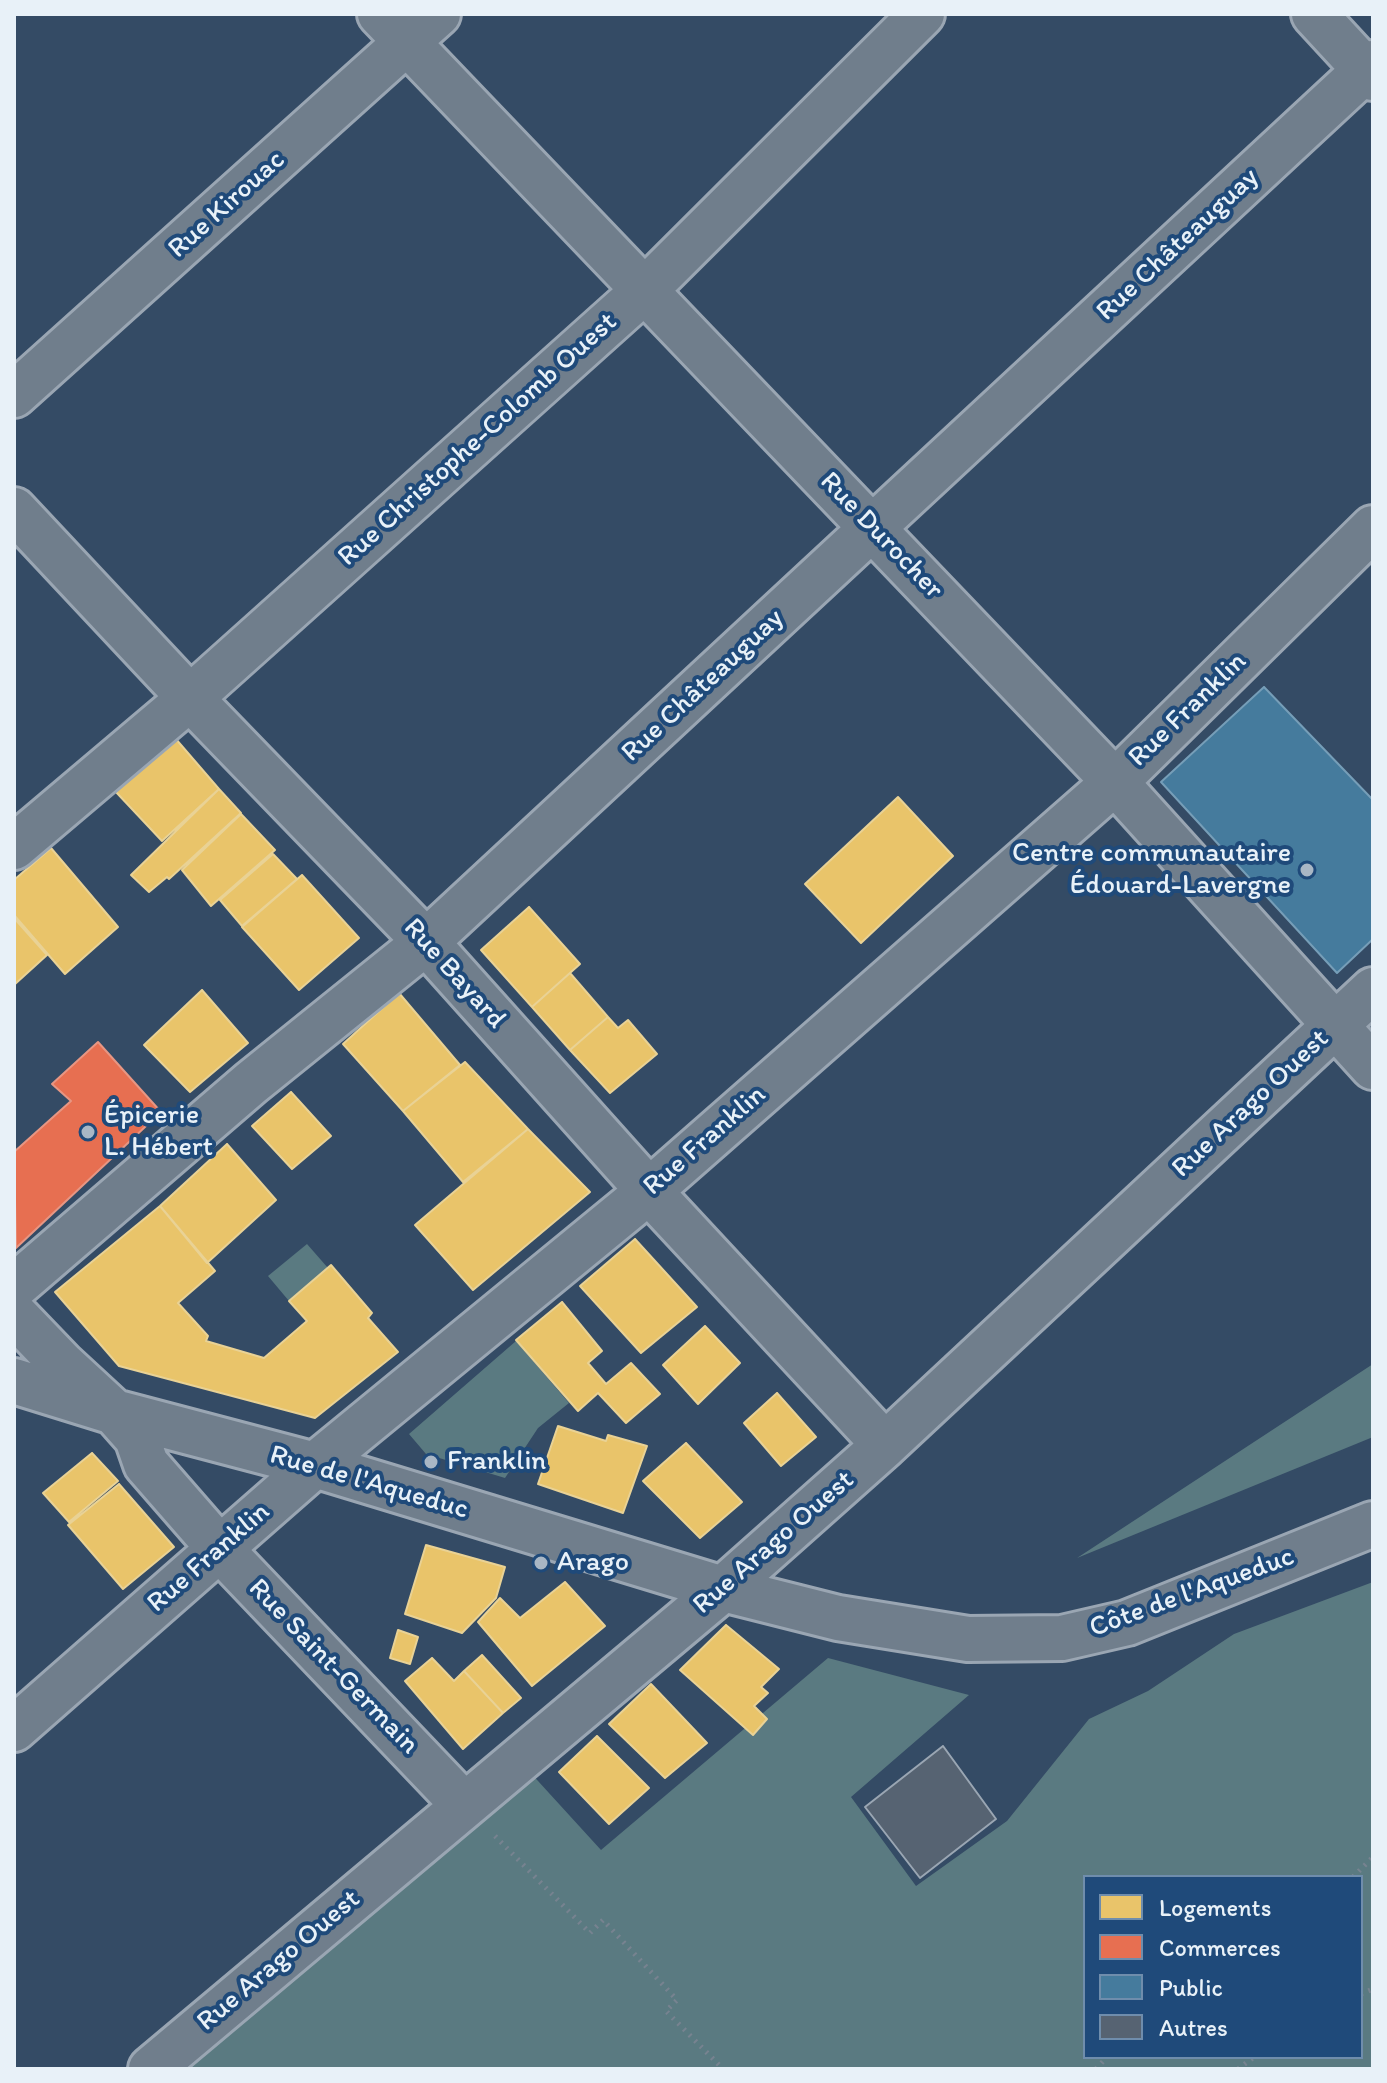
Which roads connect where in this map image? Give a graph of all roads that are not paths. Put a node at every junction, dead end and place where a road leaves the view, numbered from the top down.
1 (438, 14) edge
2 (922, 14) edge
3 (1314, 14) edge
4 (393, 29) edge
5 (1371, 70) edge
6 (645, 290) junction
7 (14, 395) edge
8 (14, 510) edge
9 (874, 528) junction
10 (1373, 528) edge
11 (190, 698) junction
12 (1115, 782) junction
13 (14, 847) edge
14 (426, 942) junction
15 (1373, 990) edge
16 (1336, 1025) junction
17 (1373, 1067) edge
18 (649, 1191) junction
19 (14, 1287) edge
20 (14, 1314) edge
21 (14, 1381) edge
22 (114, 1412) junction
23 (885, 1445) junction
24 (315, 1465) junction
25 (1373, 1524) edge
26 (220, 1549) junction
27 (723, 1589) junction
28 (14, 1729) edge
29 (479, 1820) junction
30 (151, 2069) edge

1 - 4 street, Rue Kirouac
2 - 6 street, Rue Christophe-Colomb Ouest
3 - 5 street
4 - 6 street, Rue Durocher
4 - 7 street, Rue Kirouac
5 - 9 street, Rue Châteauguay
6 - 9 street, Rue Durocher
6 - 11 street, Rue Christophe-Colomb Ouest
8 - 11 street, Rue Bayard
9 - 12 street, Rue Durocher
9 - 14 street, Rue Châteauguay
10 - 12 street, Rue Franklin
11 - 13 street, Rue Christophe-Colomb Ouest
11 - 14 street, Rue Bayard
12 - 16 street, Rue Durocher
12 - 18 street, Rue Franklin
14 - 18 street, Rue Bayard
14 - 19 street, Rue Châteauguay
15 - 16 street, Rue Arago Ouest
16 - 17 street, Rue Durocher
16 - 23 street, Rue Arago Ouest
18 - 23 street, Rue Bayard
18 - 24 street, Rue Franklin
20 - 22 street, Rue Saint-Germain
21 - 22 street, Rue de l'Aqueduc
22 - 24 street, Rue de l'Aqueduc
22 - 26 street, Rue Saint-Germain
23 - 27 street, Rue Arago Ouest
24 - 26 street, Rue Franklin
24 - 27 street, Rue de l'Aqueduc
25 - 27 street, Côte de l'Aqueduc
26 - 28 street, Rue Franklin
26 - 29 street, Rue Saint-Germain
27 - 29 street, Rue Arago Ouest
29 - 30 street, Rue Arago Ouest

